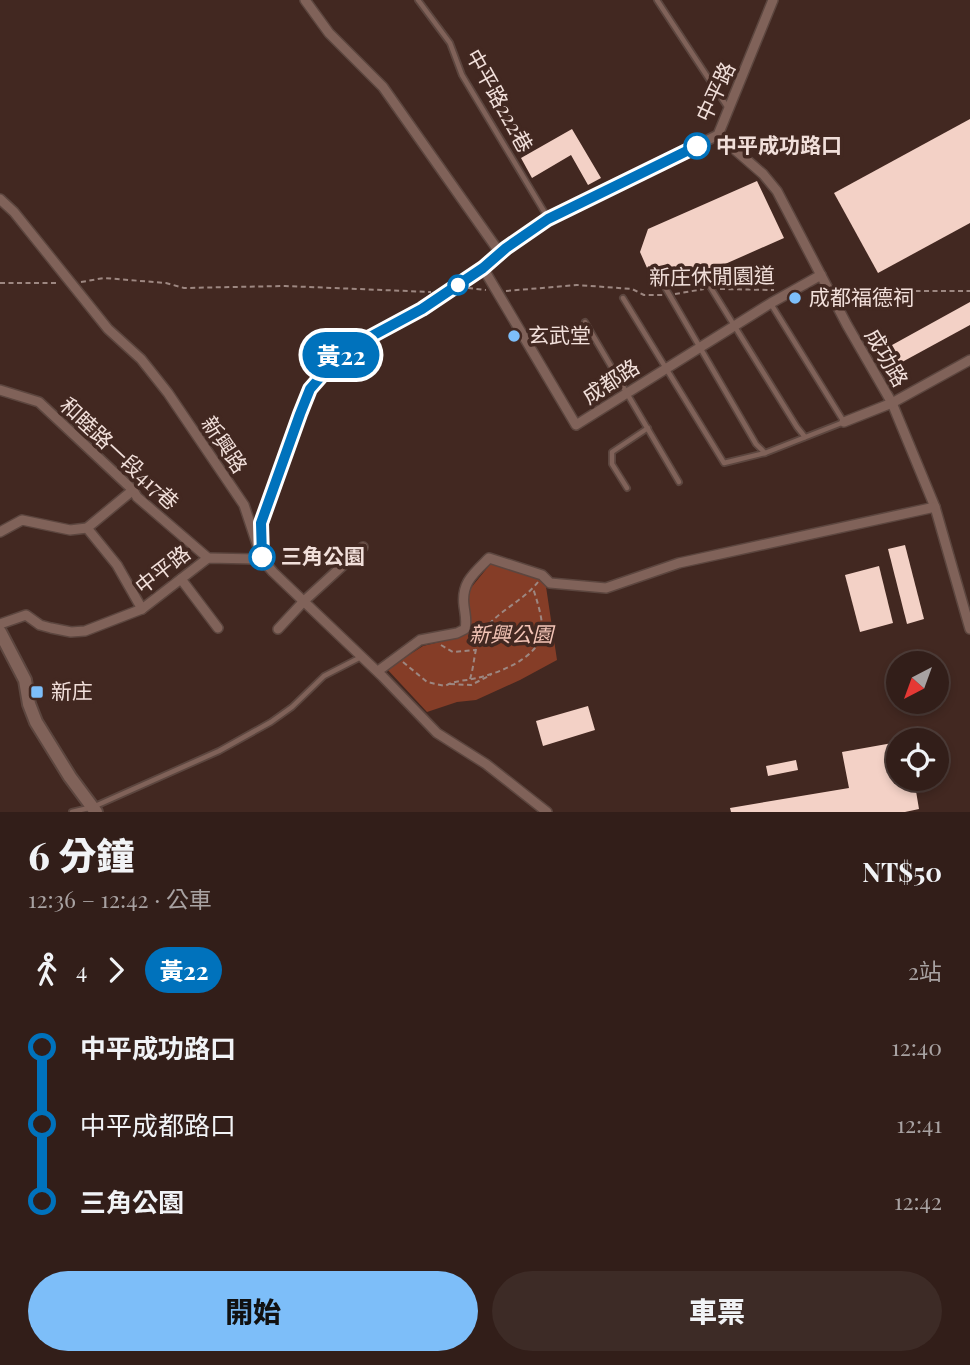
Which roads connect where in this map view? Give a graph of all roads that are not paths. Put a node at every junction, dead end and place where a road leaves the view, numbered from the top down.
1 (305, 0) edge
2 (418, 0) edge
3 (657, 0) edge
4 (773, 0) edge
5 (728, 108) junction
6 (718, 135) junction
7 (0, 199) edge
8 (548, 219) junction
9 (500, 253) junction
10 (483, 268) junction
11 (821, 275) junction
12 (706, 280) dead end
13 (666, 289) dead end
14 (623, 298) dead end
15 (771, 303) junction
16 (585, 322) dead end
17 (734, 326) junction
18 (699, 347) junction
19 (970, 360) edge
20 (665, 368) junction
21 (0, 390) edge
22 (626, 393) junction
23 (892, 402) junction
24 (844, 422) junction
25 (648, 428) junction
26 (805, 437) junction
27 (765, 453) junction
28 (679, 482) dead end
29 (627, 488) dead end
30 (133, 490) junction
31 (935, 508) junction
32 (87, 528) junction
33 (0, 532) edge
34 (363, 547) dead end
35 (208, 558) junction
36 (262, 559) junction
37 (181, 579) junction
38 (304, 601) junction
39 (142, 609) junction
40 (0, 624) edge
41 (218, 628) dead end
42 (278, 629) dead end
43 (970, 629) edge
44 (0, 632) edge
45 (362, 657) junction
46 (378, 671) junction
47 (94, 809) edge
48 (72, 812) edge
49 (547, 812) edge

1 - 9 street
2 - 8 lane, 中平路222巷
3 - 5 lane
4 - 5 street, 中平路
5 - 6 street, 中平路
6 - 8 street, 中平路
6 - 11 street, 成功路
7 - 36 street, 新興路
8 - 9 street, 中平路
9 - 10 street, 中平路
10 - 22 street, 成都路
10 - 36 street, 中平路
11 - 15 street, 成都路
11 - 23 street, 成功路
12 - 17 lane
13 - 18 lane
14 - 20 lane
15 - 17 street, 成都路
15 - 24 lane
16 - 22 lane
17 - 18 street, 成都路
17 - 26 lane
18 - 20 street, 成都路
18 - 27 lane
19 - 23 street
20 - 22 street, 成都路
20 - 27 lane
21 - 30 street, 和睦路一段417巷
22 - 25 lane
23 - 24 street
23 - 31 street, 成功路
24 - 26 lane
25 - 28 lane
25 - 29 lane
26 - 27 lane
30 - 32 street
30 - 35 street, 和睦路一段417巷
31 - 43 street, 成功路
31 - 46 street
32 - 33 street
32 - 39 street
34 - 38 street
35 - 36 street, 中平路
35 - 37 street, 中平路
36 - 38 street, 新興路
37 - 39 street, 中平路
37 - 41 street
38 - 42 street
38 - 45 street, 新興路
39 - 40 street, 中平路
44 - 47 street
45 - 46 street, 新興路
45 - 47 lane
46 - 49 street, 新興路
47 - 48 lane

